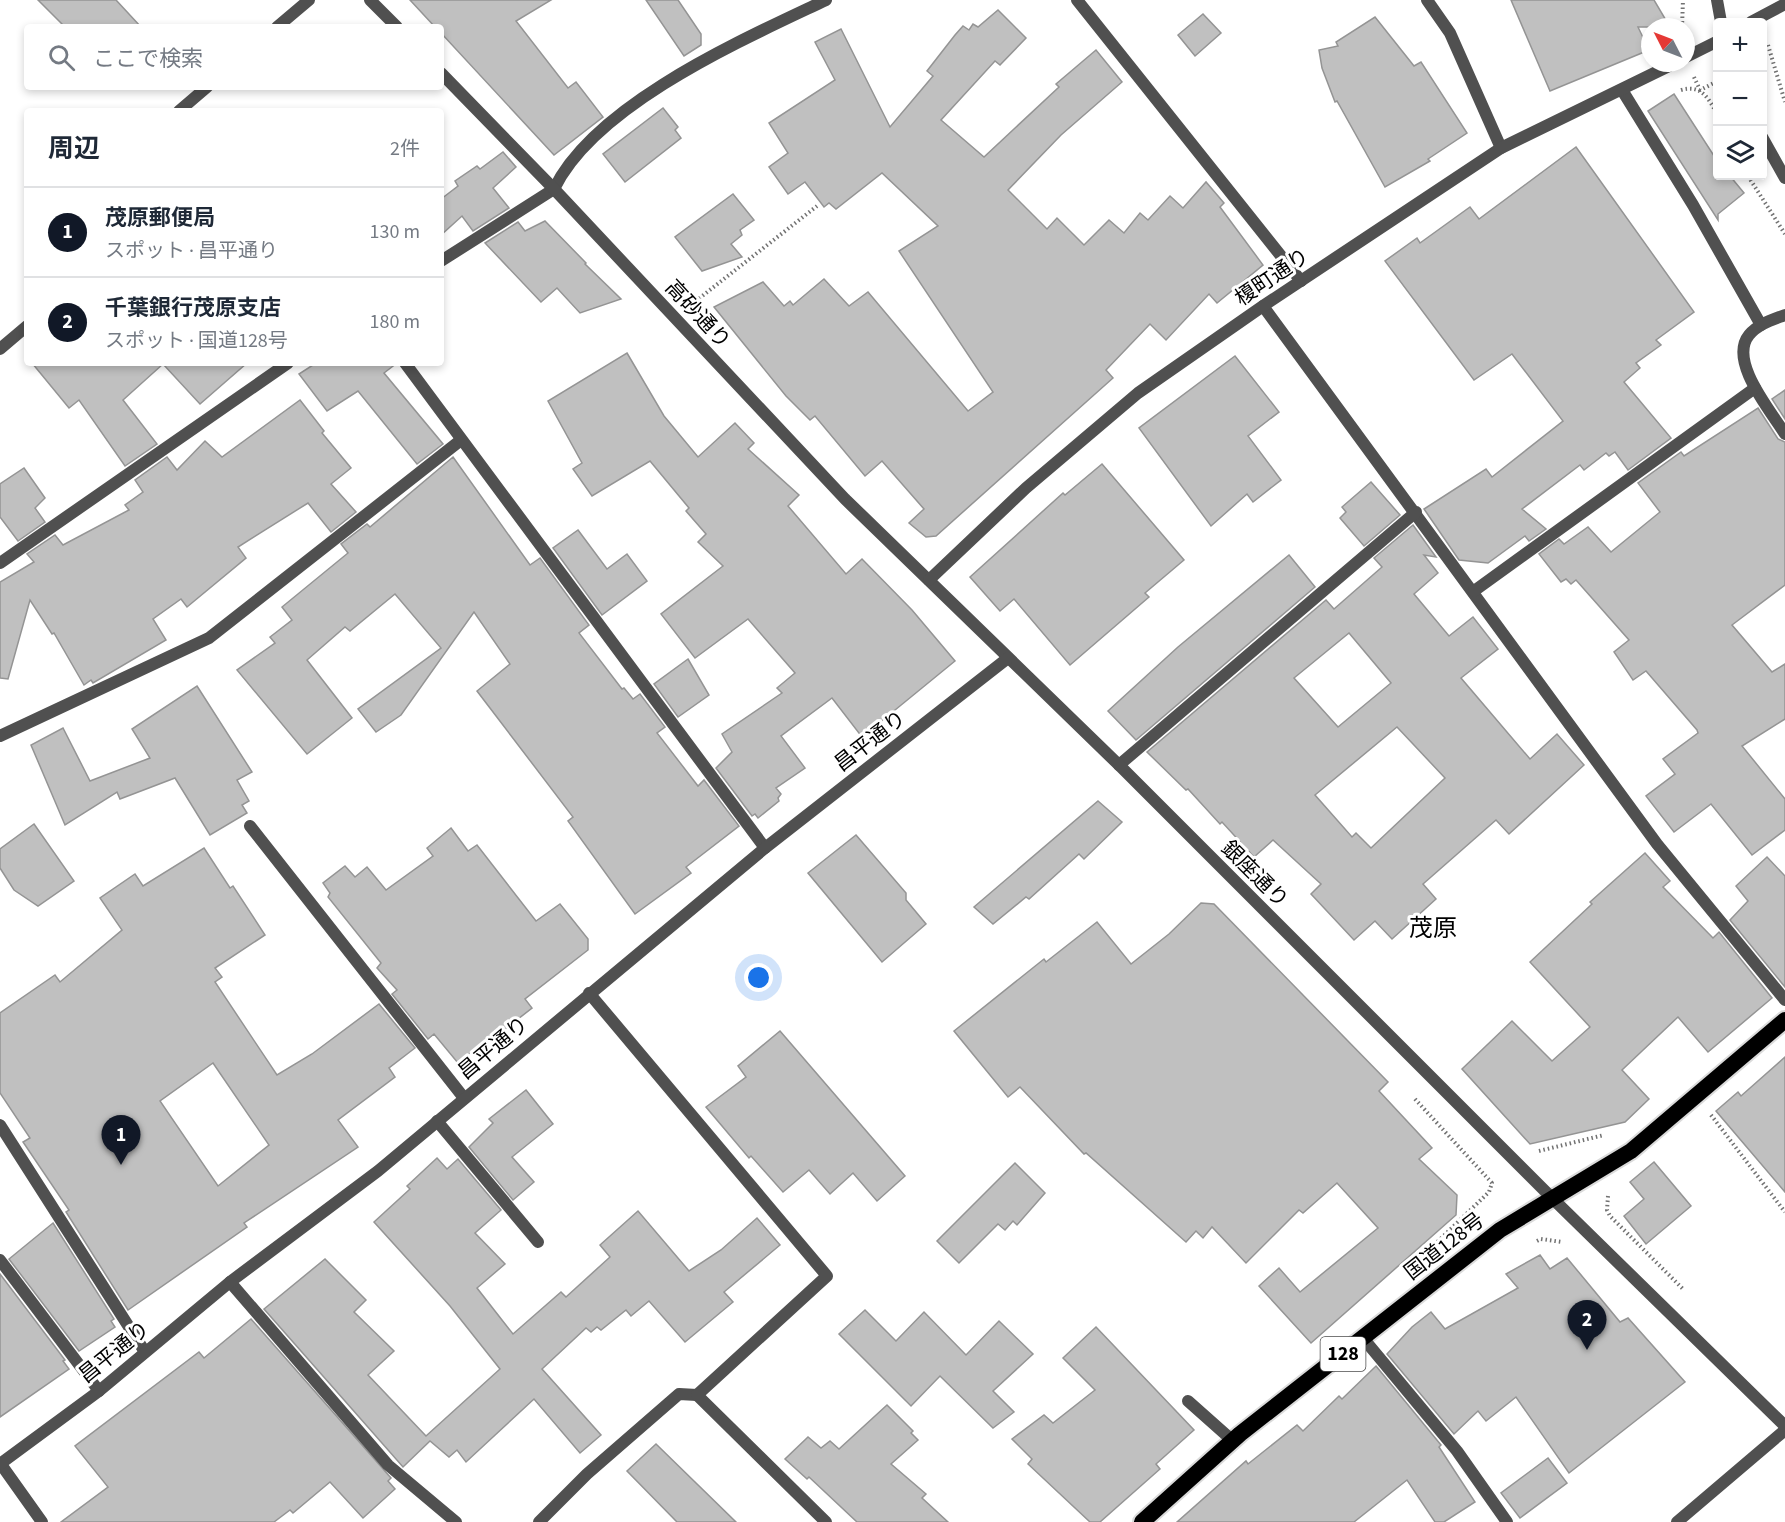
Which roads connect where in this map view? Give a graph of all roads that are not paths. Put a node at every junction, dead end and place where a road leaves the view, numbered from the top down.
1 (309, 0) edge
2 (370, 0) edge
3 (826, 0) edge
4 (1077, 0) edge
5 (1427, 0) edge
6 (1717, 0) edge
7 (1785, 4) edge
8 (1720, 18) edge
9 (1759, 18) edge
10 (281, 24) edge
11 (394, 24) edge
12 (1713, 44) edge
13 (1695, 52) edge
14 (1657, 72) edge
15 (444, 75) edge
16 (204, 90) edge
17 (1622, 90) junction
18 (182, 108) edge
19 (1767, 146) edge
20 (1501, 148) junction
21 (1785, 178) edge
22 (555, 189) junction
23 (444, 259) edge
24 (1301, 281) junction
25 (1263, 306) junction
26 (1785, 315) edge
27 (1761, 324) junction
28 (24, 329) edge
29 (0, 349) edge
30 (284, 366) edge
31 (407, 366) edge
32 (1755, 388) junction
33 (1785, 434) edge
34 (461, 440) junction
35 (1416, 512) junction
36 (0, 562) edge
37 (929, 580) junction
38 (1474, 591) junction
39 (1008, 658) junction
40 (0, 736) edge
41 (1119, 765) junction
42 (250, 826) dead end
43 (765, 848) junction
44 (589, 993) junction
45 (1785, 1000) edge
46 (1785, 1020) edge
47 (464, 1098) junction
48 (437, 1121) junction
49 (0, 1125) edge
50 (1552, 1198) junction
51 (538, 1242) dead end
52 (0, 1260) edge
53 (230, 1282) junction
54 (1363, 1338) junction
55 (145, 1352) junction
56 (99, 1391) junction
57 (696, 1395) junction
58 (1188, 1401) dead end
59 (1785, 1428) edge
60 (1233, 1441) junction
61 (0, 1463) edge
62 (42, 1522) edge
63 (456, 1522) edge
64 (539, 1522) edge
65 (825, 1522) edge
66 (1143, 1522) edge
67 (1507, 1522) edge
68 (1677, 1522) edge

1 - 10 street
2 - 11 street
3 - 22 street
4 - 24 street
5 - 20 street
6 - 8 street
7 - 9 street
12 - 13 street
14 - 17 street, 榎町通り
15 - 22 street, 高砂通り
16 - 18 street
17 - 20 street, 榎町通り
17 - 27 street
19 - 21 street
20 - 24 street, 榎町通り
22 - 23 street
22 - 37 street, 高砂通り
24 - 25 street, 榎町通り
25 - 35 street
25 - 37 street, 榎町通り
26 - 27 street
27 - 32 street
28 - 29 street
30 - 36 street
31 - 34 street
32 - 33 street
32 - 38 street
34 - 40 street
34 - 43 street
35 - 38 street
35 - 41 street
37 - 39 street, 銀座通り
38 - 45 street
39 - 41 street, 銀座通り
39 - 43 street, 昌平通り
41 - 50 street, 銀座通り
42 - 47 street
43 - 44 street, 昌平通り
44 - 47 street, 昌平通り
44 - 57 street
46 - 50 highway, 国道128号 / 128
47 - 48 street, 昌平通り
48 - 51 street
48 - 53 street, 昌平通り
49 - 55 street
50 - 54 highway, 国道128号 / 128
50 - 59 street, 銀座通り
52 - 56 street
53 - 55 street, 昌平通り
53 - 63 street
54 - 60 highway, 国道128号 / 128
54 - 67 street
55 - 56 street, 昌平通り
56 - 61 street, 昌平通り
57 - 64 street
57 - 65 street
58 - 60 street
59 - 68 street
60 - 66 highway, 国道128号 / 128
61 - 62 street

